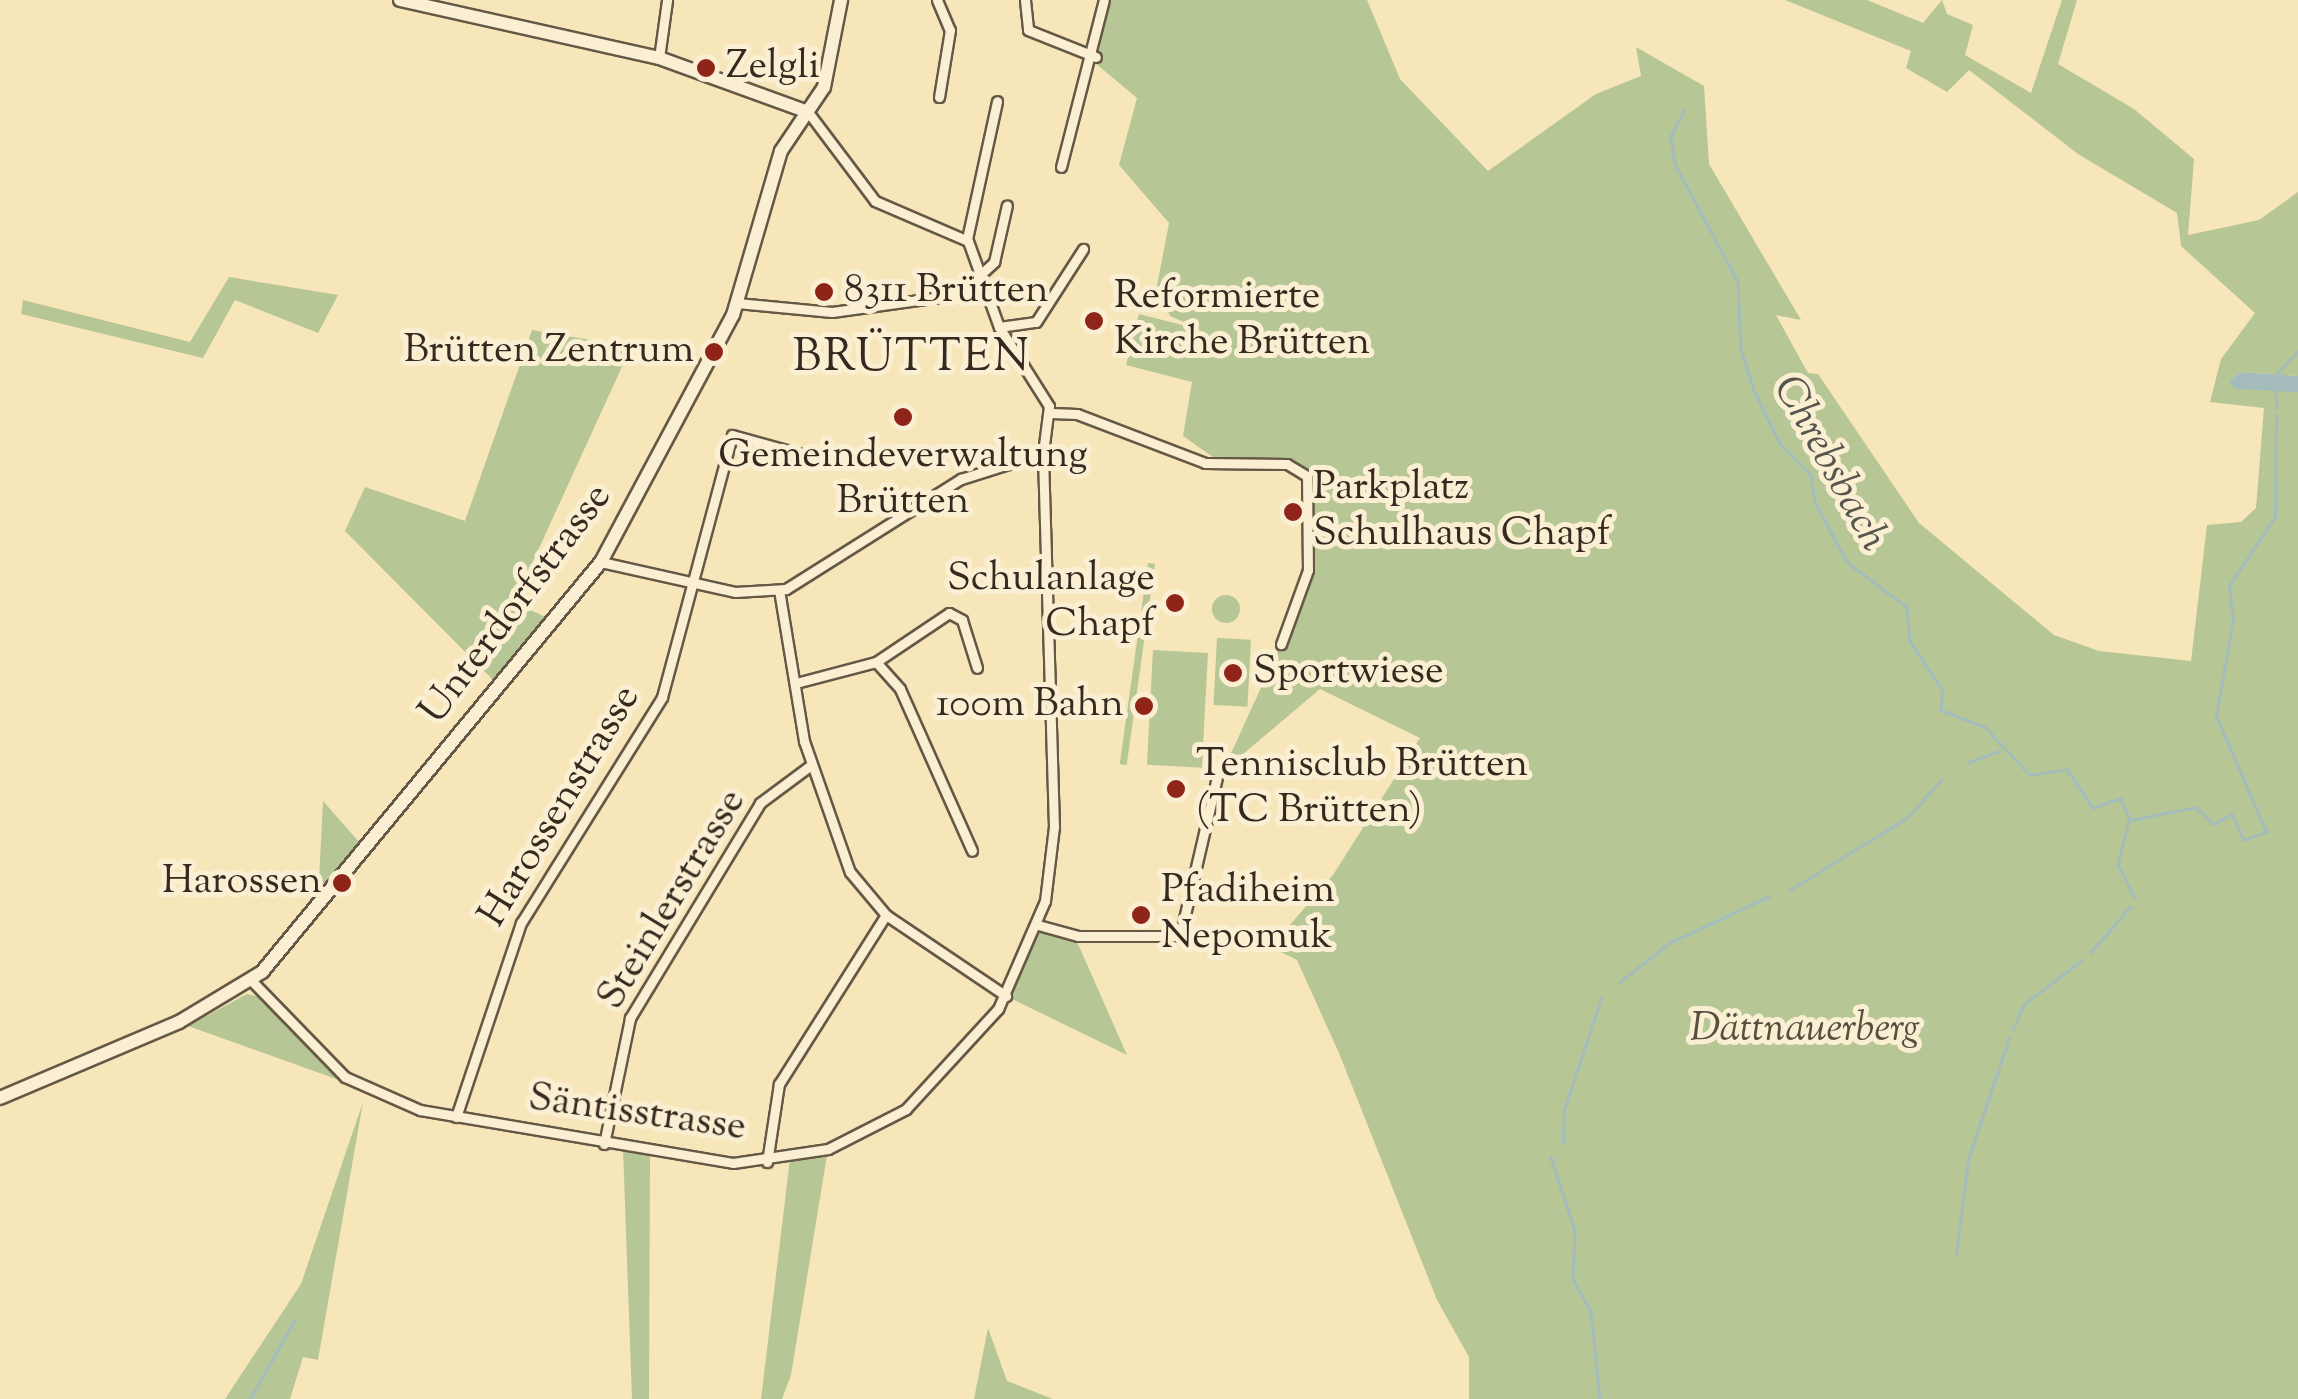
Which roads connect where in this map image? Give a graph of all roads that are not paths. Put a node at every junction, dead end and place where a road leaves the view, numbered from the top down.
1 (400, 0) edge
2 (667, 0) edge
3 (841, 0) edge
4 (937, 0) edge
5 (1025, 0) edge
6 (1104, 0) edge
7 (659, 58) junction
8 (1096, 60) junction
9 (938, 97) dead end
10 (996, 101) dead end
11 (808, 112) junction
12 (1061, 168) dead end
13 (1007, 205) dead end
14 (966, 239) junction
15 (1083, 249) dead end
16 (979, 276) junction
17 (983, 291) junction
18 (738, 303) junction
19 (999, 327) junction
20 (1050, 413) junction
21 (1043, 453) junction
22 (801, 454) dead end
23 (601, 562) junction
24 (691, 584) junction
25 (779, 590) junction
26 (1281, 644) dead end
27 (876, 662) junction
28 (976, 668) dead end
29 (796, 683) junction
30 (810, 765) junction
31 (1217, 778) dead end
32 (972, 851) dead end
33 (886, 916) junction
34 (1038, 926) junction
35 (252, 980) junction
36 (1006, 996) junction
37 (0, 1098) edge
38 (456, 1116) junction
39 (604, 1144) junction
40 (768, 1162) junction

1 - 7 street
2 - 7 street
3 - 11 street, Unterdorfstrasse
4 - 9 street
5 - 8 street
6 - 8 street
7 - 11 street
8 - 12 street
10 - 14 street
11 - 14 street
11 - 18 street, Unterdorfstrasse
13 - 16 street
14 - 16 street
15 - 19 street
16 - 17 street
17 - 18 street
17 - 19 street
18 - 23 street, Unterdorfstrasse
19 - 20 street
20 - 21 street, Säntisstrasse
20 - 26 street
21 - 25 street
21 - 34 street, Säntisstrasse
22 - 24 street, Harossenstrasse
23 - 24 street
23 - 35 street, Unterdorfstrasse
24 - 25 street
24 - 38 street, Harossenstrasse
25 - 29 street
27 - 28 street
27 - 29 street
27 - 32 street
29 - 30 street
30 - 33 street
30 - 39 street, Steinlerstrasse
31 - 34 street
33 - 36 street
33 - 40 street
34 - 36 street, Säntisstrasse
35 - 37 street, Unterdorfstrasse
35 - 38 street, Säntisstrasse
36 - 40 street, Säntisstrasse
38 - 39 street, Säntisstrasse
39 - 40 street, Säntisstrasse

